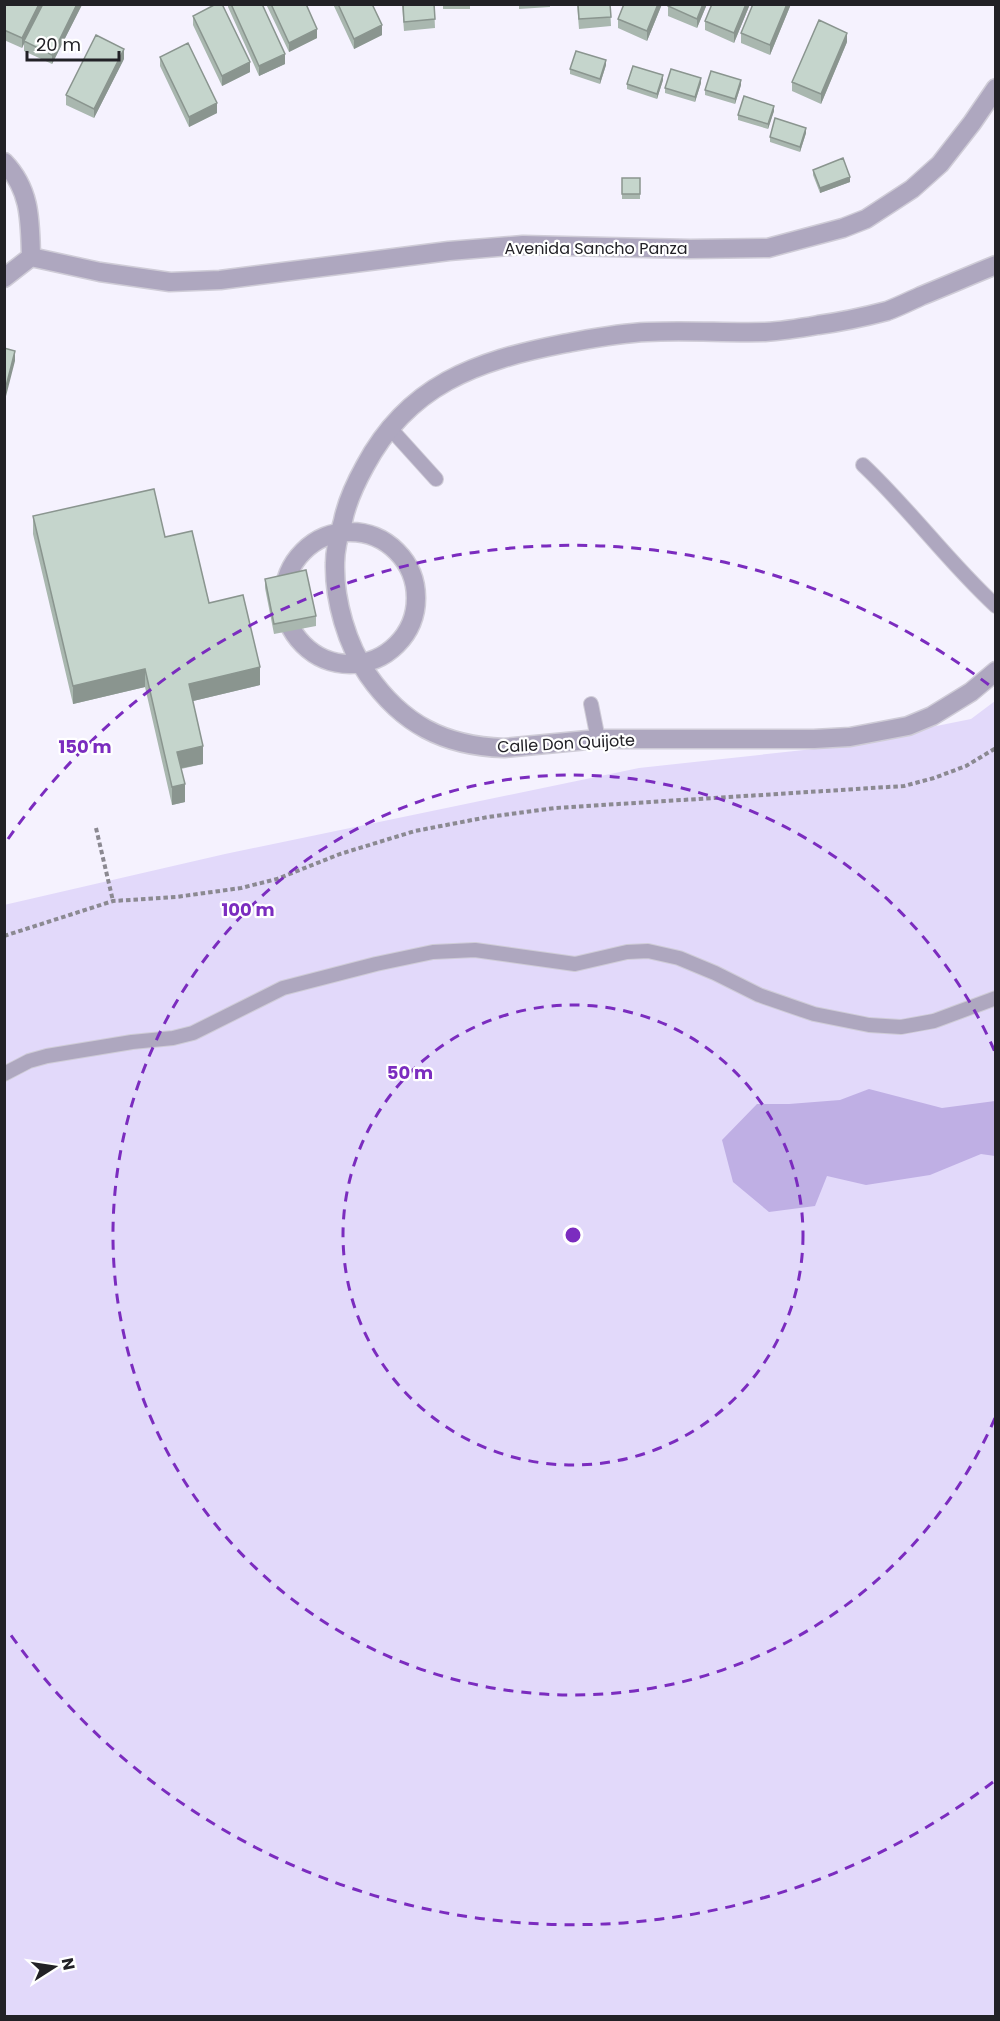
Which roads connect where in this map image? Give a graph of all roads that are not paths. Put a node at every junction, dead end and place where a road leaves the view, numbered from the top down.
1 (996, 88) edge
2 (4, 162) edge
3 (31, 257) junction
4 (996, 265) edge
5 (4, 278) edge
6 (389, 427) junction
7 (863, 465) dead end
8 (436, 479) dead end
9 (340, 533) junction
10 (996, 606) edge
11 (361, 664) junction
12 (996, 671) edge
13 (591, 704) dead end
14 (598, 739) junction
15 (996, 998) edge
16 (4, 1074) edge

1 - 3 street, Avenida Sancho Panza
2 - 3 street
3 - 5 street
4 - 6 street, Calle Don Quijote
6 - 8 lane
6 - 9 street, Calle Don Quijote
7 - 10 lane
9 - 11 street, Calle Don Quijote
9 - 11 street
9 - 11 street
11 - 14 street, Calle Don Quijote
12 - 14 street, Calle Don Quijote
13 - 14 lane
15 - 16 lane

